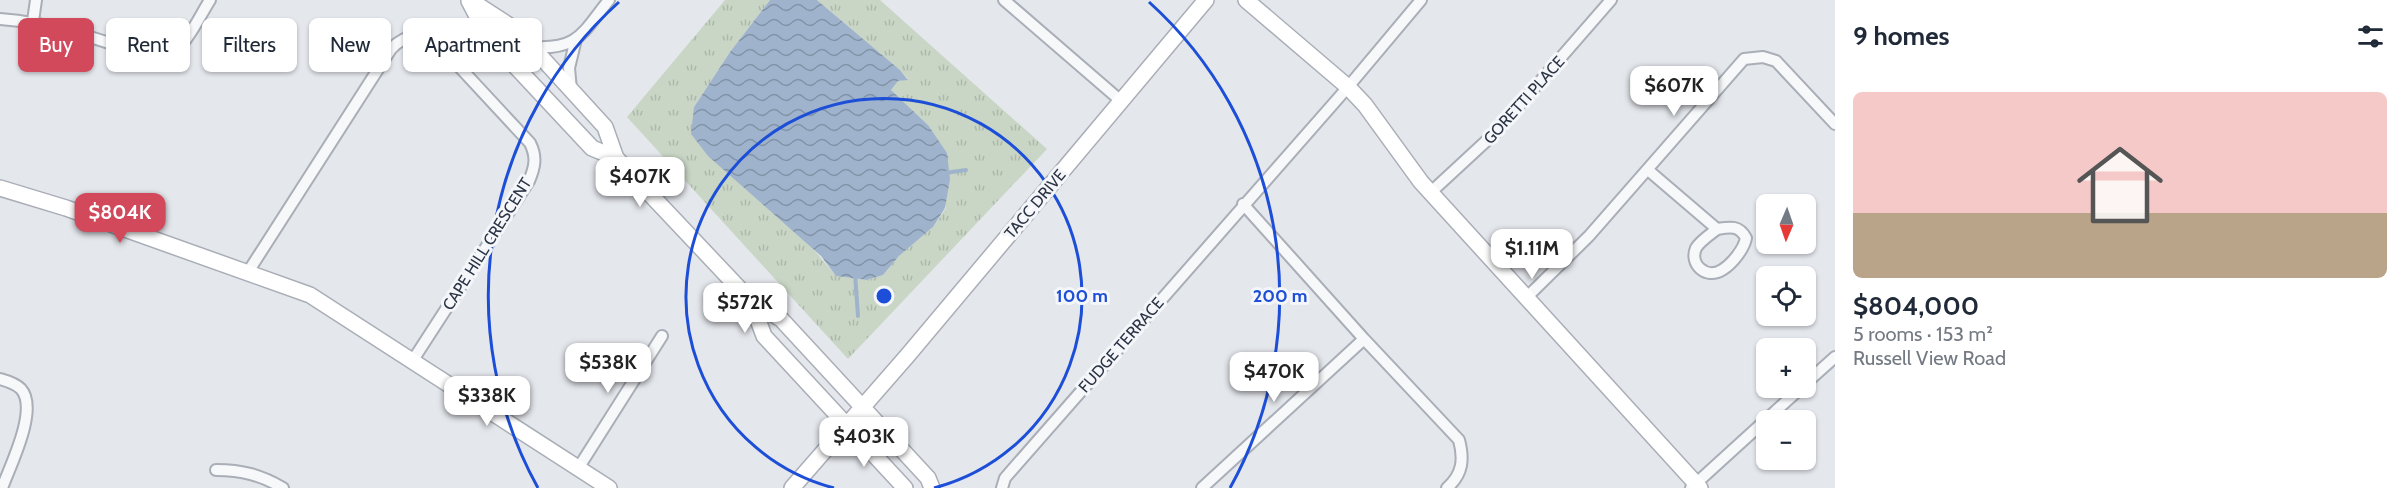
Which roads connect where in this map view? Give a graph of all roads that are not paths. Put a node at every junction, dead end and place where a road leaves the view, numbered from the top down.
1 (36, 0) edge
2 (210, 0) edge
3 (469, 0) edge
4 (609, 0) edge
5 (1005, 0) edge
6 (1206, 0) edge
7 (1246, 0) edge
8 (1421, 0) edge
9 (1611, 0) edge
10 (33, 18) edge
11 (497, 18) edge
12 (0, 19) edge
13 (18, 20) edge
14 (94, 38) edge
15 (576, 39) junction
16 (542, 47) edge
17 (542, 58) edge
18 (1348, 87) junction
19 (571, 91) junction
20 (1121, 101) junction
21 (1835, 124) edge
22 (616, 158) junction
23 (1648, 170) junction
24 (0, 188) edge
25 (1430, 193) junction
26 (1244, 204) junction
27 (1717, 229) junction
28 (248, 272) junction
29 (1526, 298) junction
30 (752, 301) junction
31 (662, 336) dead end
32 (1364, 339) junction
33 (1835, 357) edge
34 (413, 360) junction
35 (1816, 374) edge
36 (0, 379) edge
37 (1790, 398) edge
38 (862, 408) junction
39 (847, 425) junction
40 (579, 467) junction
41 (216, 470) dead end
42 (1696, 486) edge
43 (2, 488) edge
44 (283, 488) edge
45 (609, 488) edge
46 (792, 488) edge
47 (905, 488) edge
48 (932, 488) edge
49 (1002, 488) edge
50 (1202, 488) edge
51 (1447, 488) edge

1 - 10 street
2 - 14 street
3 - 11 street
3 - 22 street
4 - 15 street
5 - 20 street
6 - 20 street, TACC DRIVE
7 - 18 street
8 - 18 street, FUDGE TERRACE
9 - 25 street, GORETTI PLACE
12 - 13 street
15 - 16 street
15 - 19 street
17 - 19 street
18 - 25 street
18 - 26 street, FUDGE TERRACE
19 - 22 street
20 - 38 street, TACC DRIVE
21 - 23 street
22 - 30 street
23 - 27 street
23 - 29 street
24 - 28 street
25 - 29 street
26 - 32 street
26 - 49 street, FUDGE TERRACE
27 - 27 street
28 - 34 street
28 - 34 street, CAPE HILL CRESCENT
29 - 42 street
30 - 38 street
30 - 39 street
31 - 40 street
32 - 50 street
32 - 51 street
33 - 35 street
34 - 40 street
36 - 43 street
37 - 42 street
38 - 39 street, TACC DRIVE
38 - 48 street
39 - 46 street, TACC DRIVE
39 - 47 street
40 - 45 street
41 - 44 street

